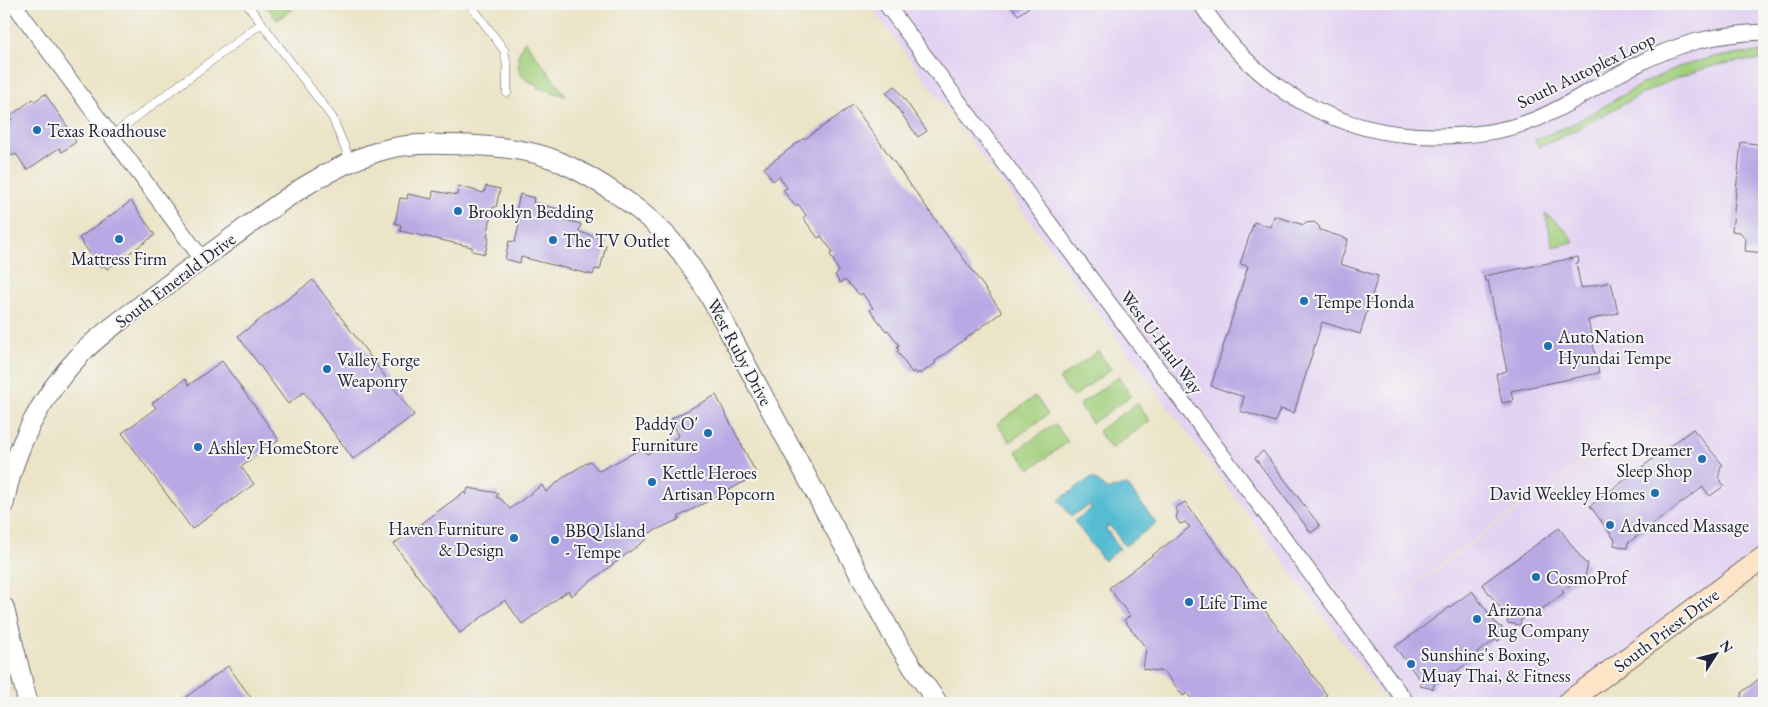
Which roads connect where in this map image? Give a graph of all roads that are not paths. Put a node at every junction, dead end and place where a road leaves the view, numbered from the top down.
1 (14, 4) edge
2 (247, 4) edge
3 (470, 4) edge
4 (886, 4) edge
5 (1201, 4) edge
6 (262, 23) junction
7 (1764, 32) edge
8 (507, 93) dead end
9 (112, 136) junction
10 (426, 144) joint
11 (351, 162) junction
12 (202, 259) junction
13 (4, 504) edge
14 (1764, 557) edge
15 (4, 606) edge
16 (28, 703) edge
17 (938, 703) edge
18 (1407, 703) edge
19 (1567, 703) edge

1 - 9 street
2 - 6 lane
3 - 8 lane
4 - 18 street, West U-Haul Way
5 - 7 street, South Autoplex Loop
6 - 9 lane
6 - 11 lane
9 - 12 street
10 - 11 street, South Emerald Drive
10 - 17 street, West Ruby Drive
11 - 12 street, South Emerald Drive
12 - 13 street, South Emerald Drive
14 - 19 main road, South Priest Drive
15 - 16 street

